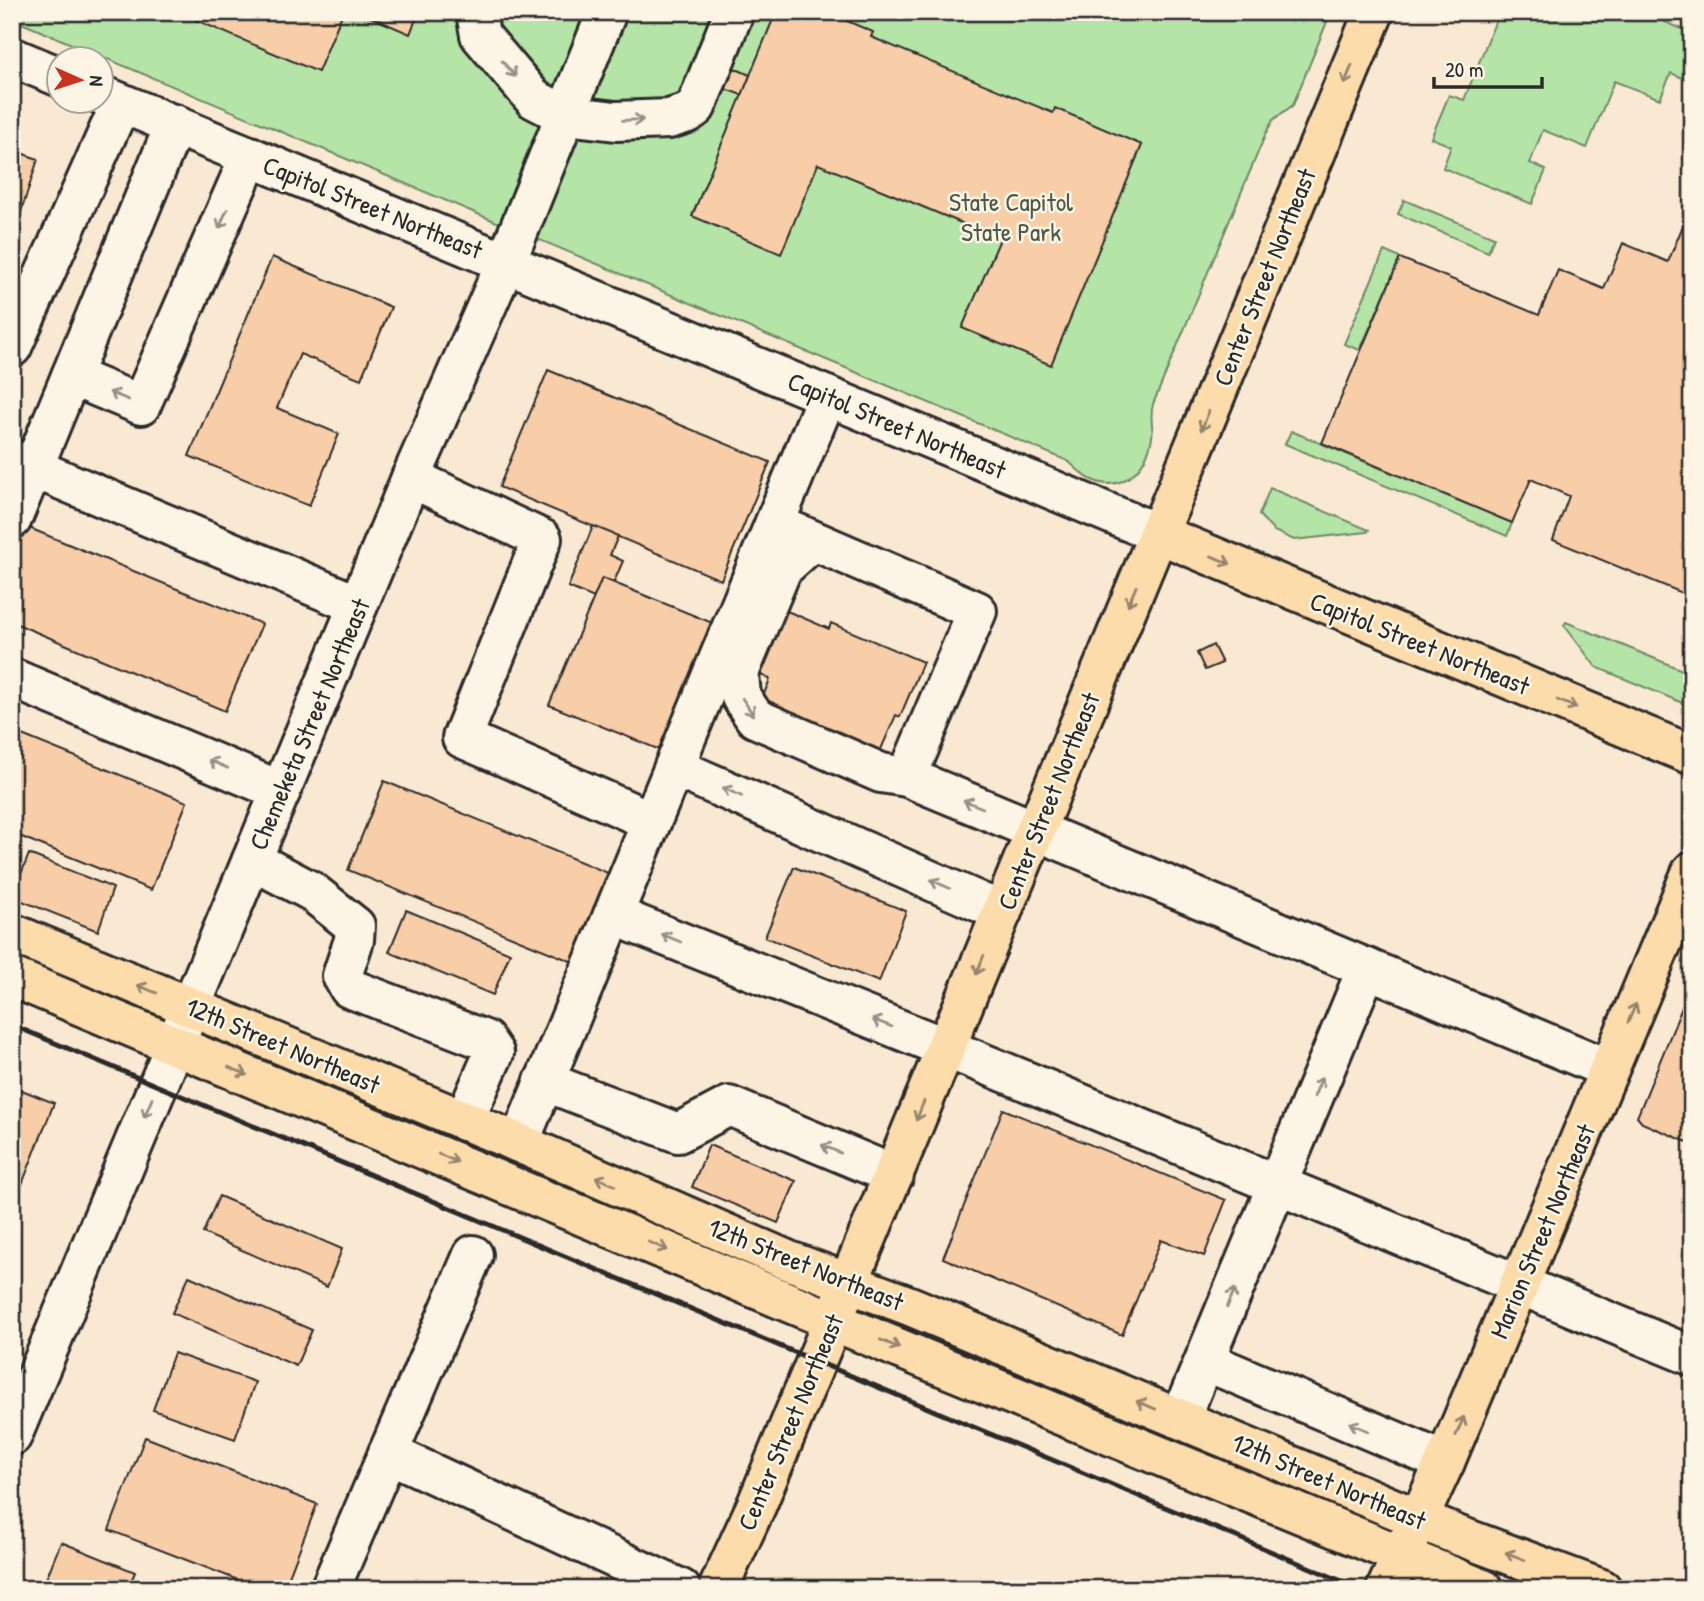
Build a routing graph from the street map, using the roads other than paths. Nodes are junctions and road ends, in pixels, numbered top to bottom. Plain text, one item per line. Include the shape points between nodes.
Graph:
1 (476, 12) edge
2 (607, 12) edge
3 (734, 12) edge
4 (1374, 12) edge
5 (12, 57) edge
6 (46, 71) edge
7 (116, 101) edge
8 (565, 115) junction
9 (104, 116) edge
10 (175, 124) junction
11 (250, 156) junction
12 (506, 262) junction
13 (12, 347) edge
14 (71, 376) junction
15 (827, 396) junction
16 (23, 464) edge
17 (411, 478) junction
18 (12, 519) edge
19 (775, 523) junction
20 (1159, 534) junction
21 (813, 541) junction
22 (782, 569) junction
23 (358, 605) junction
24 (12, 678) edge
25 (1692, 755) edge
26 (674, 767) junction
27 (907, 777) junction
28 (281, 791) junction
29 (651, 821) junction
30 (1036, 830) junction
31 (252, 860) junction
32 (1692, 871) edge
33 (1002, 912) junction
34 (613, 915) junction
35 (12, 933) edge
36 (1367, 968) junction
37 (12, 977) edge
38 (191, 1007) junction
39 (174, 1045) junction
40 (946, 1048) junction
41 (1609, 1069) junction
42 (544, 1081) junction
43 (464, 1121) junction
44 (519, 1143) junction
45 (894, 1175) junction
46 (1277, 1185) junction
47 (472, 1255) dead end
48 (849, 1282) junction
49 (1520, 1284) junction
50 (834, 1320) junction
51 (1692, 1356) edge
52 (1205, 1361) junction
53 (1180, 1419) junction
54 (12, 1436) edge
55 (388, 1453) junction
56 (1445, 1462) junction
57 (1419, 1519) junction
58 (1394, 1572) edge
59 (330, 1589) edge
60 (681, 1589) edge
61 (718, 1589) edge
62 (1483, 1589) edge
63 (1602, 1589) edge

1 -> 8 street via 480,35 534,99
2 - 8 street, Chemeketa Street Northeast
8 -> 3 street via 616,121 669,119 688,113 696,107
4 -> 20 main road, Center Street Northeast
5 - 6 street
7 - 10 street, Capitol Street Northeast
8 - 12 street, Chemeketa Street Northeast
9 - 13 street
10 - 11 street, Capitol Street Northeast
10 - 14 street
11 - 12 street, Capitol Street Northeast
11 -> 14 street via 141,405
12 - 15 street, Capitol Street Northeast
12 - 17 street, Chemeketa Street Northeast
14 - 16 street
15 - 19 street
15 - 20 street, Capitol Street Northeast
16 - 18 street
16 - 23 street
17 - 23 street, Chemeketa Street Northeast
17 - 29 street via 542,540 462,738
19 - 21 street
19 - 22 street
19 - 26 street
20 -> 25 main road, Capitol Street Northeast
20 -> 30 main road, Center Street Northeast
21 - 22 street
21 - 27 street via 977,611
22 -> 27 street via 739,673 741,697 755,718 881,774
23 - 28 street, Chemeketa Street Northeast
28 -> 24 street
26 - 29 street
33 -> 26 street
30 -> 27 street
28 - 31 street, Chemeketa Street Northeast
29 - 34 street
30 - 33 main road, Center Street Northeast
30 - 36 street
31 - 38 street, Chemeketa Street Northeast
31 - 43 street via 311,891 355,926 342,976 349,988 485,1040 494,1053
41 -> 32 main road, Marion Street Northeast
33 -> 40 main road, Center Street Northeast
40 -> 34 street
34 - 42 street
38 -> 35 main road, 12th Street Northeast
36 - 41 street
46 -> 36 street
37 - 39 main road, 12th Street Northeast
38 - 39 street, Chemeketa Street Northeast
38 - 43 main road, 12th Street Northeast
39 -> 50 main road, 12th Street Northeast
39 -> 54 street, Chemeketa Street Northeast
40 -> 45 main road, Center Street Northeast
40 - 46 street
41 - 49 main road, Marion Street Northeast
42 - 44 street
45 -> 42 street via 729,1105 678,1133
43 - 44 main road, 12th Street Northeast
48 -> 44 main road, 12th Street Northeast via 787,1260
45 - 48 main road, Center Street Northeast
46 - 49 street
52 -> 46 street
47 - 55 street
48 - 50 main road, Center Street Northeast
53 -> 48 main road, 12th Street Northeast
49 - 51 street
56 -> 49 main road, Marion Street Northeast
50 -> 58 main road, 12th Street Northeast
50 - 61 main road, Center Street Northeast
52 - 53 street
56 -> 52 street
53 - 57 main road, 12th Street Northeast
55 - 59 street
55 - 60 street
56 - 57 main road, Marion Street Northeast
57 - 58 main road, Marion Street Northeast
63 -> 57 main road, 12th Street Northeast
58 - 62 main road, 12th Street Northeast

